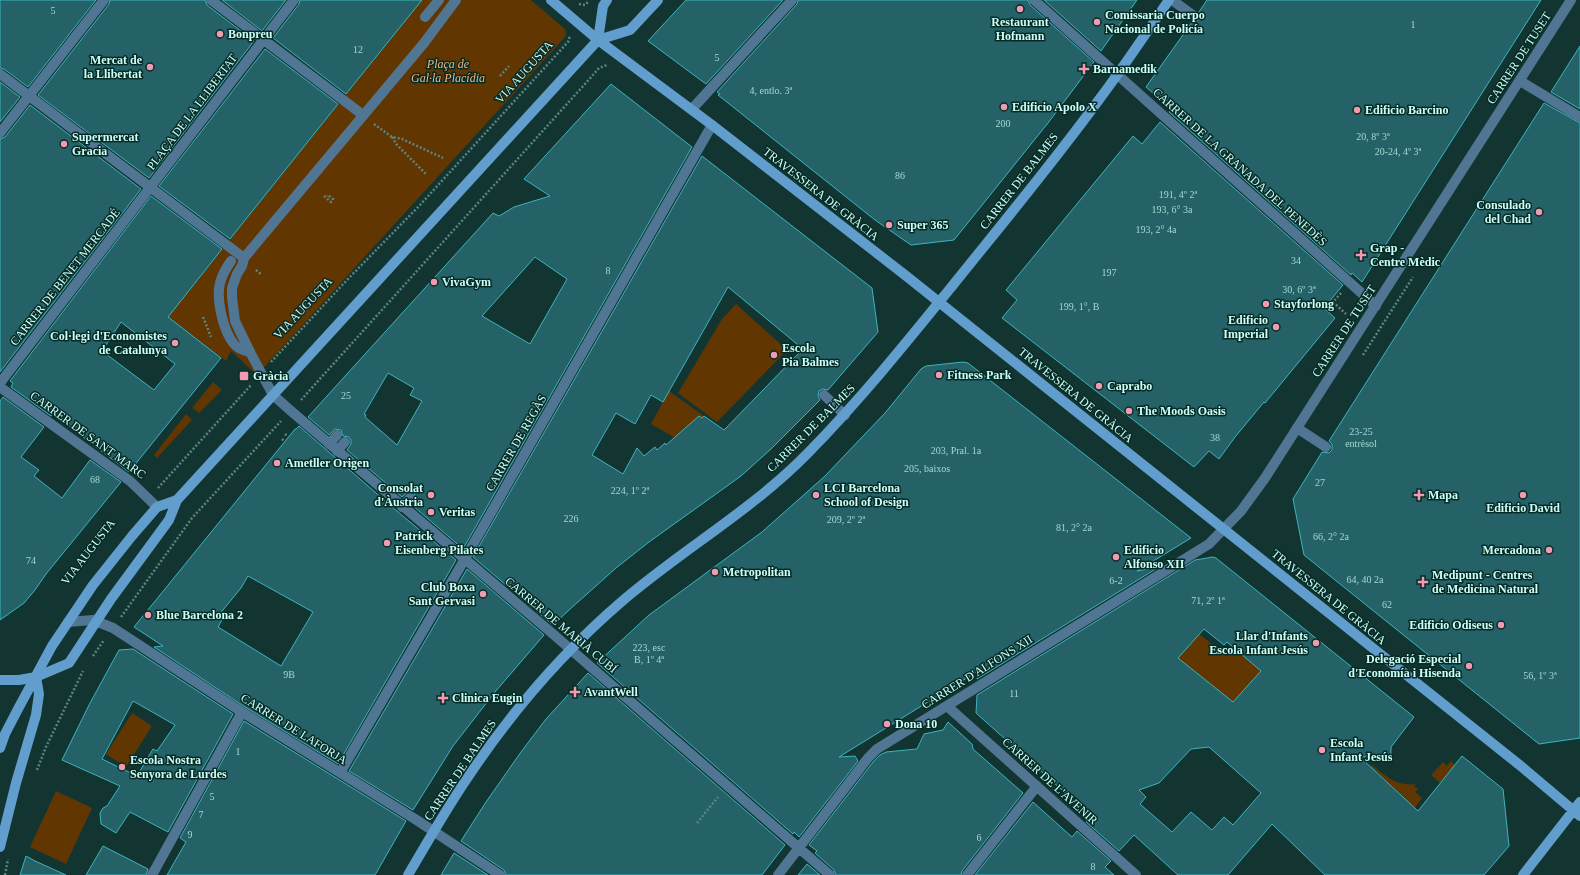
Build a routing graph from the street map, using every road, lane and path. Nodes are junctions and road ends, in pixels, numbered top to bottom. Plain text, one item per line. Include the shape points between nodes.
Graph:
1 (104, 0) edge
2 (212, 0) edge
3 (294, 0) edge
4 (439, 0) edge
5 (456, 0) edge
6 (551, 0) edge
7 (590, 0) edge
8 (607, 0) edge
9 (658, 0) edge
10 (792, 0) edge
11 (1034, 0) edge
12 (1170, 0) edge
13 (1571, 0) edge
14 (576, 3) dead end
15 (1194, 16) dead end
16 (425, 17) dead end
17 (570, 34) dead end
18 (263, 39) junction
19 (598, 40) junction
20 (607, 65) dead end
21 (509, 66) dead end
22 (0, 74) edge
23 (1117, 74) junction
24 (500, 76) dead end
25 (1520, 81) junction
26 (30, 96) junction
27 (692, 110) junction
28 (363, 115) junction
29 (1580, 117) edge
30 (712, 125) junction
31 (0, 133) edge
32 (392, 137) junction
33 (443, 158) dead end
34 (427, 175) dead end
35 (151, 187) junction
36 (244, 258) junction
37 (231, 261) dead end
38 (1342, 292) dead end
39 (938, 302) junction
40 (1376, 306) junction
41 (1346, 314) dead end
42 (203, 317) dead end
43 (211, 337) dead end
44 (250, 352) junction
45 (262, 373) junction
46 (0, 383) edge
47 (0, 387) edge
48 (273, 395) junction
49 (824, 395) dead end
50 (300, 400) dead end
51 (845, 415) junction
52 (284, 419) dead end
53 (1297, 428) junction
54 (285, 434) dead end
55 (288, 437) dead end
56 (341, 439) dead end
57 (1326, 447) dead end
58 (333, 448) junction
59 (149, 498) junction
60 (410, 498) dead end
61 (177, 500) junction
62 (157, 507) junction
63 (402, 507) junction
64 (1224, 530) junction
65 (464, 560) junction
66 (97, 621) junction
67 (68, 622) junction
68 (113, 628) junction
69 (570, 649) junction
70 (92, 658) dead end
71 (84, 670) dead end
72 (36, 677) junction
73 (0, 680) edge
74 (947, 706) junction
75 (242, 712) junction
76 (0, 748) edge
77 (340, 773) junction
78 (35, 774) dead end
79 (1037, 786) junction
80 (720, 794) dead end
81 (1578, 810) edge
82 (696, 823) dead end
83 (434, 831) junction
84 (0, 847) edge
85 (799, 848) junction
86 (10, 852) dead end
87 (5, 875) edge
88 (152, 875) edge
89 (408, 875) edge
90 (500, 875) edge
91 (778, 875) edge
92 (830, 875) edge
93 (967, 875) edge
94 (1136, 875) edge
95 (1523, 875) edge

1 - 26 street
2 - 18 street
3 - 18 street, PLAÇA DE LA LLIBERTAT
4 - 16 street
5 - 28 street via 424,43
6 - 19 main road, TRAVESSERA DE GRÀCIA
7 - 14 path via 585,6
8 - 19 main road via 603,6
9 - 19 main road via 630,30
10 - 27 street
11 - 23 street, CARRER DE LA GRANADA DEL PENEDÈS
12 - 15 street
12 - 23 main road, CARRER DE BALMES
13 - 25 street, CARRER DE TUSET
17 - 45 path, VIA AUGUSTA via 568,42 510,106
18 - 28 street
18 - 35 street, PLAÇA DE LA LLIBERTAT
19 - 27 main road, TRAVESSERA DE GRÀCIA
19 - 48 main road, VIA AUGUSTA
20 - 50 path via 599,68
21 - 24 path
22 - 26 street, PLAÇA DE LA LLIBERTAT
23 - 39 main road, CARRER DE BALMES via 1039,178
23 - 40 street, CARRER DE LA GRANADA DEL PENEDÈS
25 - 29 street
25 - 40 street, CARRER DE TUSET
26 - 31 street
26 - 35 street, PLAÇA DE LA LLIBERTAT
27 - 30 main road, TRAVESSERA DE GRÀCIA
28 - 32 path
28 - 36 street
30 - 39 main road, TRAVESSERA DE GRÀCIA
30 - 65 street, CARRER DE REGÀS
32 - 33 path via 402,138
32 - 34 path
35 - 36 street
35 - 46 street, CARRER DE BENET MERCADÉ
36 - 44 street via 234,281 232,297 235,321
37 - 44 street via 218,291 220,310 232,342 238,348
38 - 41 path, CARRER DE TUSET via 1333,302
39 - 51 main road, CARRER DE BALMES
39 - 64 main road, TRAVESSERA DE GRÀCIA
40 - 53 street, CARRER DE TUSET
42 - 43 path
44 - 45 street
45 - 48 street
45 - 59 path, VIA AUGUSTA
47 - 59 street, CARRER DE SANT MARC via 130,481
48 - 58 street, CARRER DE MARIÀ CUBÍ
48 - 61 main road, VIA AUGUSTA
49 - 51 street
51 - 69 main road, CARRER DE BALMES via 785,475 741,512 621,602
52 - 68 path via 192,518
53 - 57 street
53 - 64 street, CARRER DE TUSET via 1249,500
54 - 55 path
56 - 58 street
58 - 63 street, CARRER DE MARIÀ CUBÍ
59 - 62 street, CARRER DE SANT MARC
60 - 63 street
61 - 62 main road, VIA AUGUSTA
61 - 66 main road, VIA AUGUSTA via 169,520
62 - 67 main road, VIA AUGUSTA via 92,585
63 - 65 street, CARRER DE MARIÀ CUBÍ
64 - 74 street, CARRER D'ALFONS XII via 1202,548
64 - 81 main road, TRAVESSERA DE GRÀCIA
65 - 69 street, CARRER DE MARIÀ CUBÍ
65 - 77 street, CARRER DE REGÀS
66 - 67 street, CARRER DE LAFORJA
66 - 68 street, CARRER DE LAFORJA
66 - 72 main road, VIA AUGUSTA via 69,663
67 - 72 main road, VIA AUGUSTA
68 - 70 path
68 - 75 street, CARRER DE LAFORJA
69 - 83 main road, CARRER DE BALMES via 496,738
69 - 85 street, CARRER DE MARIÀ CUBÍ
71 - 78 path
72 - 73 main road
72 - 76 main road, VIA AUGUSTA via 11,721
72 - 84 main road via 39,694 36,715
74 - 79 street, CARRER DE L'AVENIR
74 - 85 street, CARRER D'ALFONS XII via 877,749
75 - 77 street, CARRER DE LAFORJA
75 - 88 street
77 - 83 street, CARRER DE LAFORJA
79 - 93 street
79 - 94 street, CARRER DE L'AVENIR
80 - 82 path
81 - 95 main road
83 - 89 main road, CARRER DE BALMES
83 - 90 street, CARRER DE LAFORJA
85 - 91 street, CARRER D'ALFONS XII
85 - 92 street, CARRER DE MARIÀ CUBÍ
86 - 87 path

